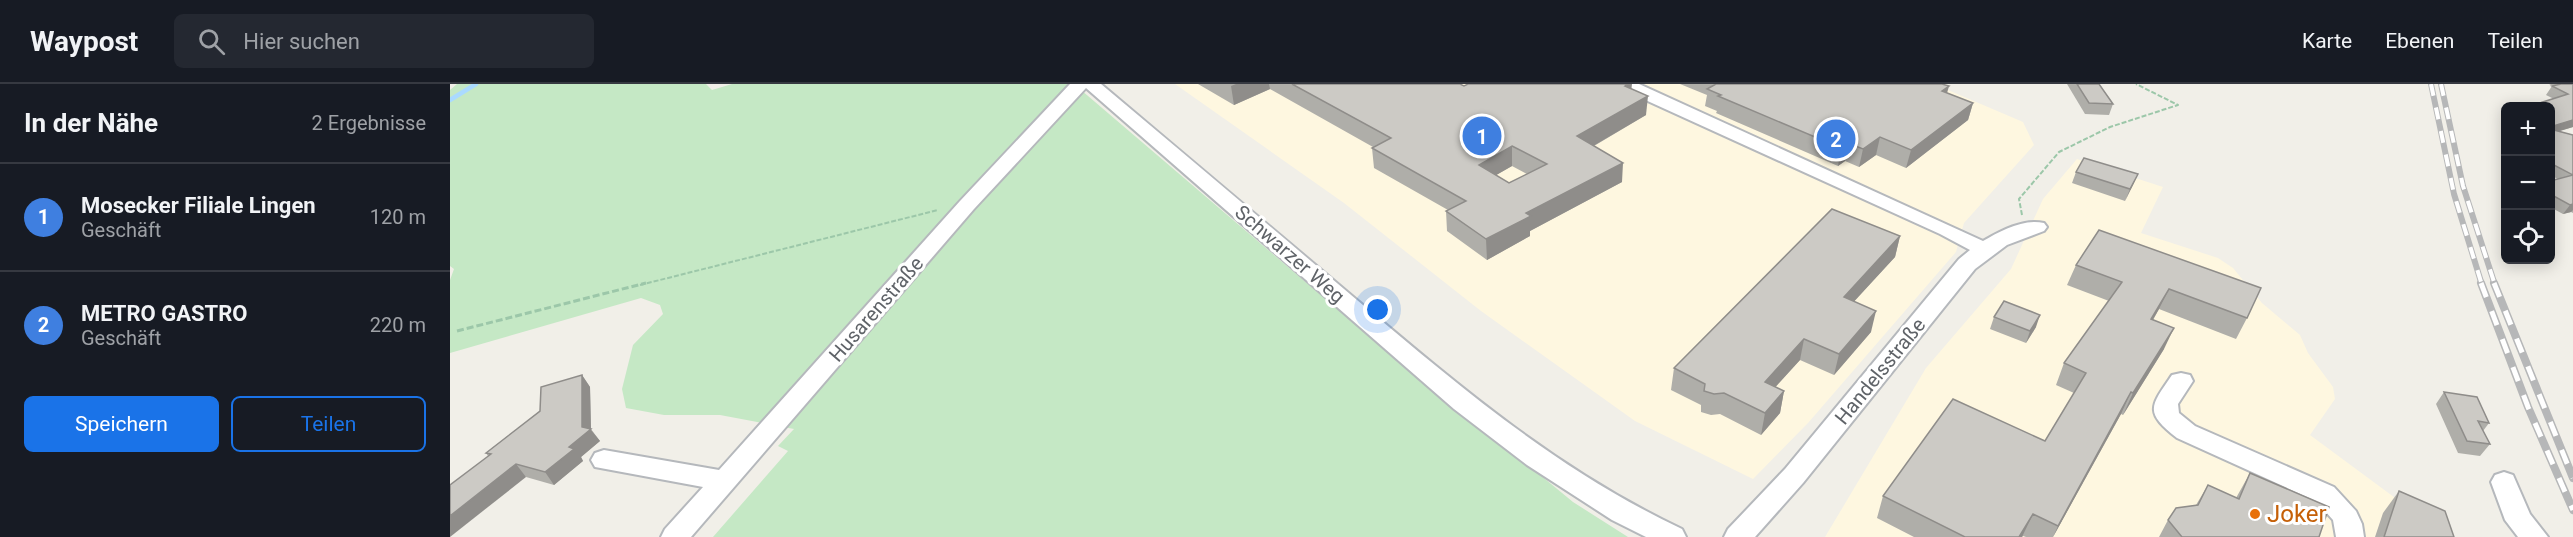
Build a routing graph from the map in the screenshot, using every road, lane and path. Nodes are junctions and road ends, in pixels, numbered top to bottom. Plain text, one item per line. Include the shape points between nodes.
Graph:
1 (1080, 84) edge
2 (1091, 84) edge
3 (1625, 84) edge
4 (2136, 84) edge
5 (967, 205) junction
6 (2029, 228) joint
7 (1985, 250) junction
8 (457, 331) dead end
9 (2181, 381) dead end
10 (604, 460) dead end
11 (726, 481) junction
12 (2504, 482) dead end
13 (675, 537) edge
14 (1672, 537) edge
15 (1738, 537) edge
16 (2350, 537) edge
17 (2534, 537) edge

1 - 5 street, Husarenstraße
2 - 14 street, Schwarzer Weg via 1463,403 1536,458 1622,513
3 - 7 street
4 - 6 path via 2178,105 2110,127 2059,152 2019,199
5 - 8 path via 950,206
5 - 11 street, Husarenstraße
6 - 7 street, Handelsstraße
7 - 15 street, Handelsstraße via 1967,264 1794,476
9 - 16 street via 2166,403 2167,417 2186,432 2325,494 2342,511
10 - 11 street
11 - 13 street, Husarenstraße
12 - 17 street via 2519,520

